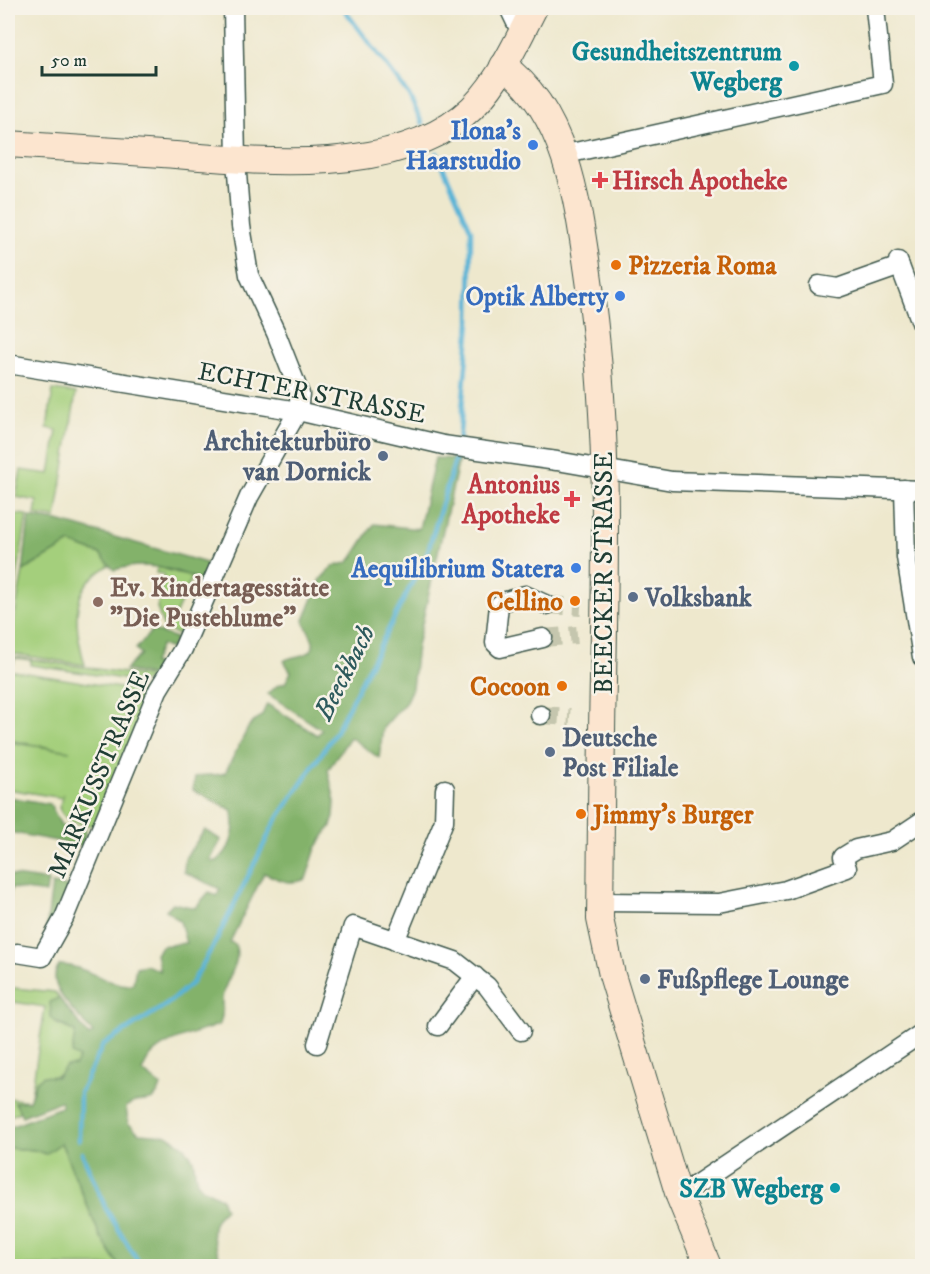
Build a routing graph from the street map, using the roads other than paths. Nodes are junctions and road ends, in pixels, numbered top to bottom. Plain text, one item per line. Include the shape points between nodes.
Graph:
1 (234, 8) edge
2 (509, 8) edge
3 (534, 8) edge
4 (875, 8) edge
5 (521, 33) junction
6 (503, 66) junction
7 (8, 144) edge
8 (562, 155) junction
9 (236, 160) junction
10 (819, 285) dead end
11 (922, 325) edge
12 (8, 364) edge
13 (298, 411) junction
14 (606, 470) junction
15 (913, 490) edge
16 (547, 605) tunnel mouth
17 (543, 638) tunnel mouth
18 (922, 657) edge
19 (446, 789) dead end
20 (922, 821) edge
21 (600, 902) junction
22 (395, 942) junction
23 (17, 953) dead end
24 (475, 976) junction
25 (438, 1026) dead end
26 (521, 1031) dead end
27 (922, 1033) edge
28 (317, 1044) dead end
29 (679, 1196) junction
30 (708, 1266) edge

1 - 9 street
2 - 5 street
3 - 5 street
4 - 8 street via 883,84
5 - 6 street
6 - 8 street, BEECKER STRASSE via 521,79 538,100
6 - 9 street via 480,101 463,117 418,142 377,153 321,160
7 - 9 street
8 - 14 street, BEECKER STRASSE via 576,202 597,338
9 - 13 street via 249,275 300,394
10 - 11 street via 838,288 899,264
12 - 13 street, ECHTER STRASSE
13 - 14 street, ECHTER STRASSE via 459,448
13 - 23 street, MARKUSSTRASSE via 249,497 183,649 158,690 64,918 42,957
14 - 15 street, ECHTER STRASSE via 672,482
14 - 21 street, BEECKER STRASSE
15 - 18 street via 906,557
16 - 17 street via 525,595 502,602 494,634 500,648
19 - 22 street via 444,821
20 - 21 street via 892,841 856,849 843,857 847,868 786,890 719,903
21 - 29 street, BEECKER STRASSE via 612,975
22 - 24 street via 455,961
22 - 28 street via 353,926
24 - 25 street
24 - 26 street
27 - 29 street
29 - 30 street, BEECKER STRASSE

